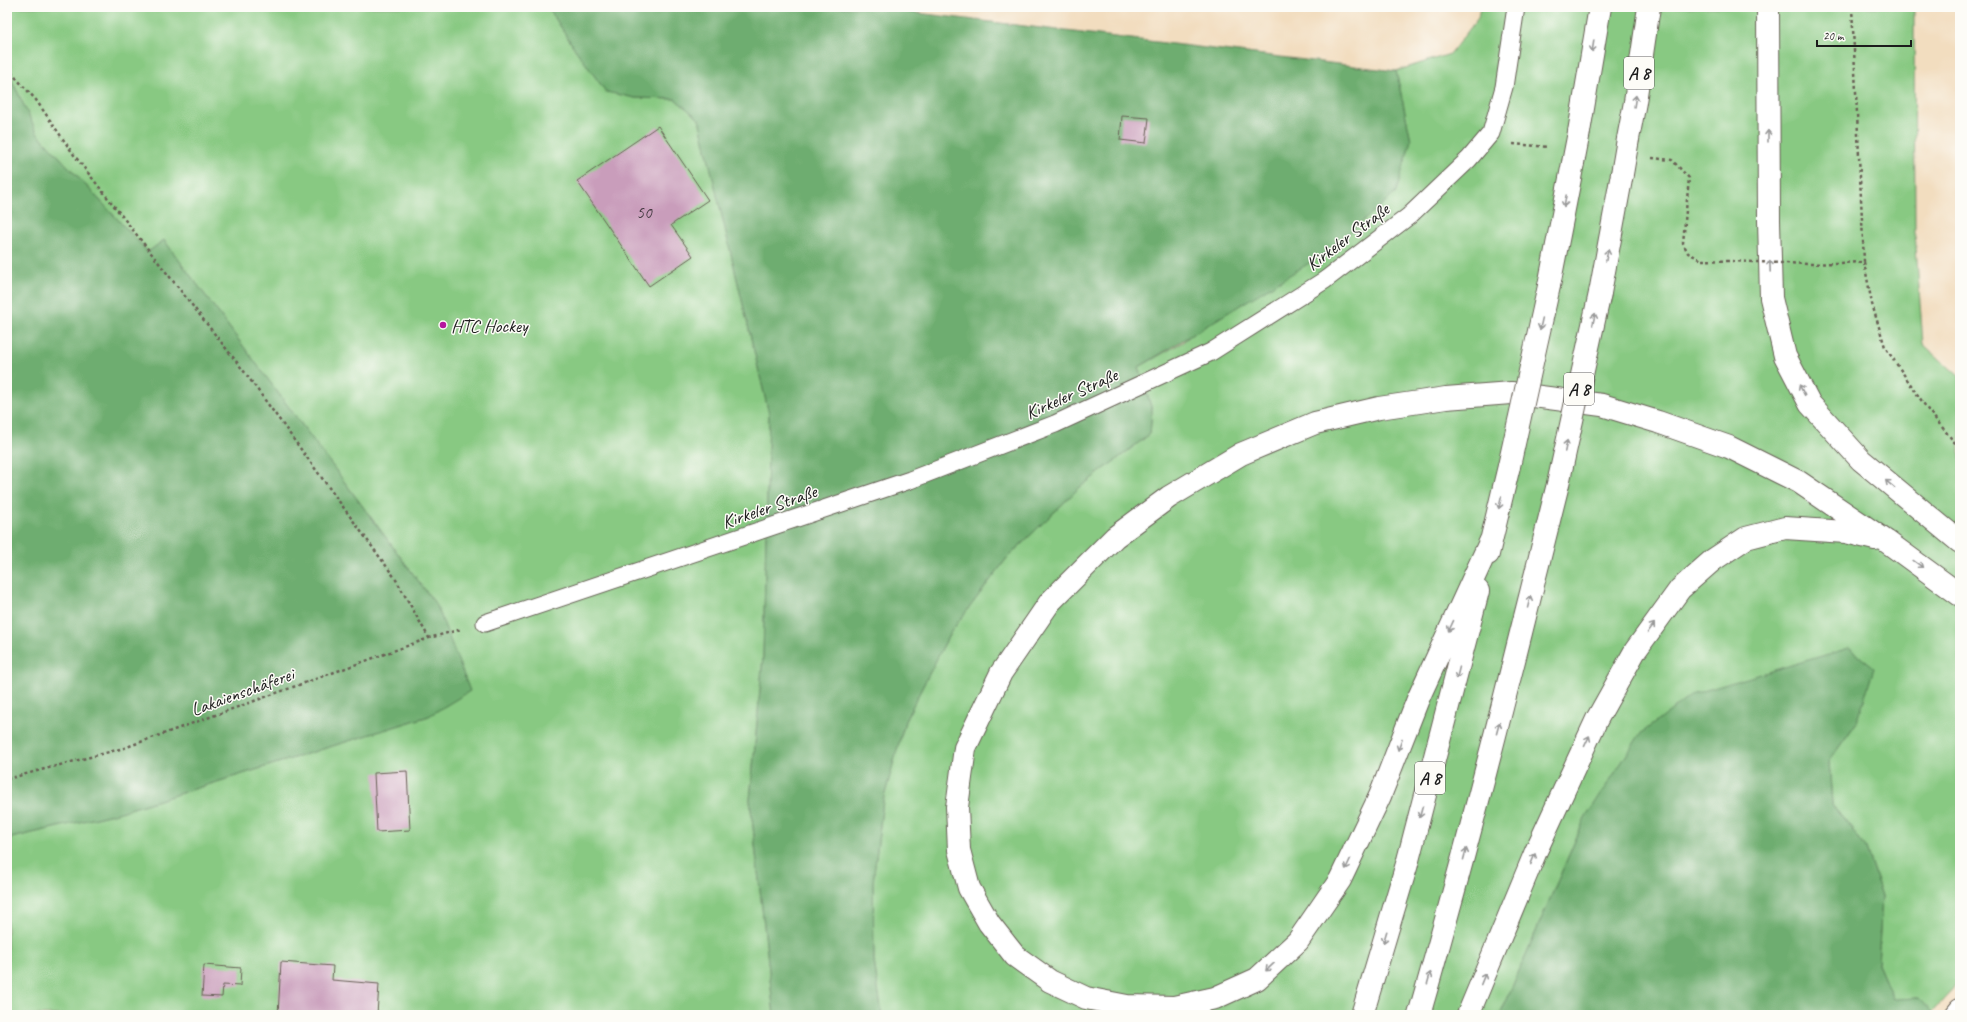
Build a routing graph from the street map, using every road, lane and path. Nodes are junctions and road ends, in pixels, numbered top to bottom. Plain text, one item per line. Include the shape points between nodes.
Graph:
1 (1516, 7) edge
2 (1600, 7) edge
3 (1649, 7) edge
4 (1768, 7) edge
5 (1852, 7) edge
6 (7, 68) edge
7 (1702, 260) dead end
8 (1864, 262) junction
9 (1960, 449) edge
10 (1491, 540) junction
11 (1886, 541) junction
12 (1960, 542) edge
13 (1960, 595) edge
14 (485, 623) joint
15 (429, 638) junction
16 (7, 780) edge
17 (1960, 1010) edge
18 (1362, 1015) edge
19 (1418, 1015) edge
20 (1468, 1015) edge
21 (1956, 1015) edge

1 - 14 lane, Kirkeler Straße via 1504,87 1491,133 1469,159 1409,216 1325,280 1211,352 1055,424 910,480
2 -> 10 main road, A 8, bridge via 1549,286
19 -> 3 main road, A 8, bridge via 1455,892 1502,714 1558,484 1600,293 1635,102
12 -> 4 main road via 1861,460 1810,404 1785,356 1771,298
5 - 8 path
6 - 15 path via 36,100 74,155 243,370 395,578
7 - 8 path, bridge via 1810,264
8 - 9 path via 1872,304 1885,347 1928,410
10 -> 11 main road via 1418,699 1380,796 1340,880 1298,941 1257,979 1215,998 1174,1007 1127,1006 1086,998 1050,981 1014,956 989,923 970,888 959,850 957,807 965,748 1001,673 1050,602 1115,537 1170,497 1241,454 1315,424 1379,408 1446,398 1511,394 1602,405 1729,447 1799,482
10 -> 18 main road, A 8 via 1409,857
11 -> 13 main road
20 -> 11 main road via 1536,851 1597,719 1635,651 1680,589 1713,560 1746,538 1785,528 1846,532
14 - 15 path, Lakaienschäferei
15 - 16 path, Lakaienschäferei via 124,748
17 - 21 main road

